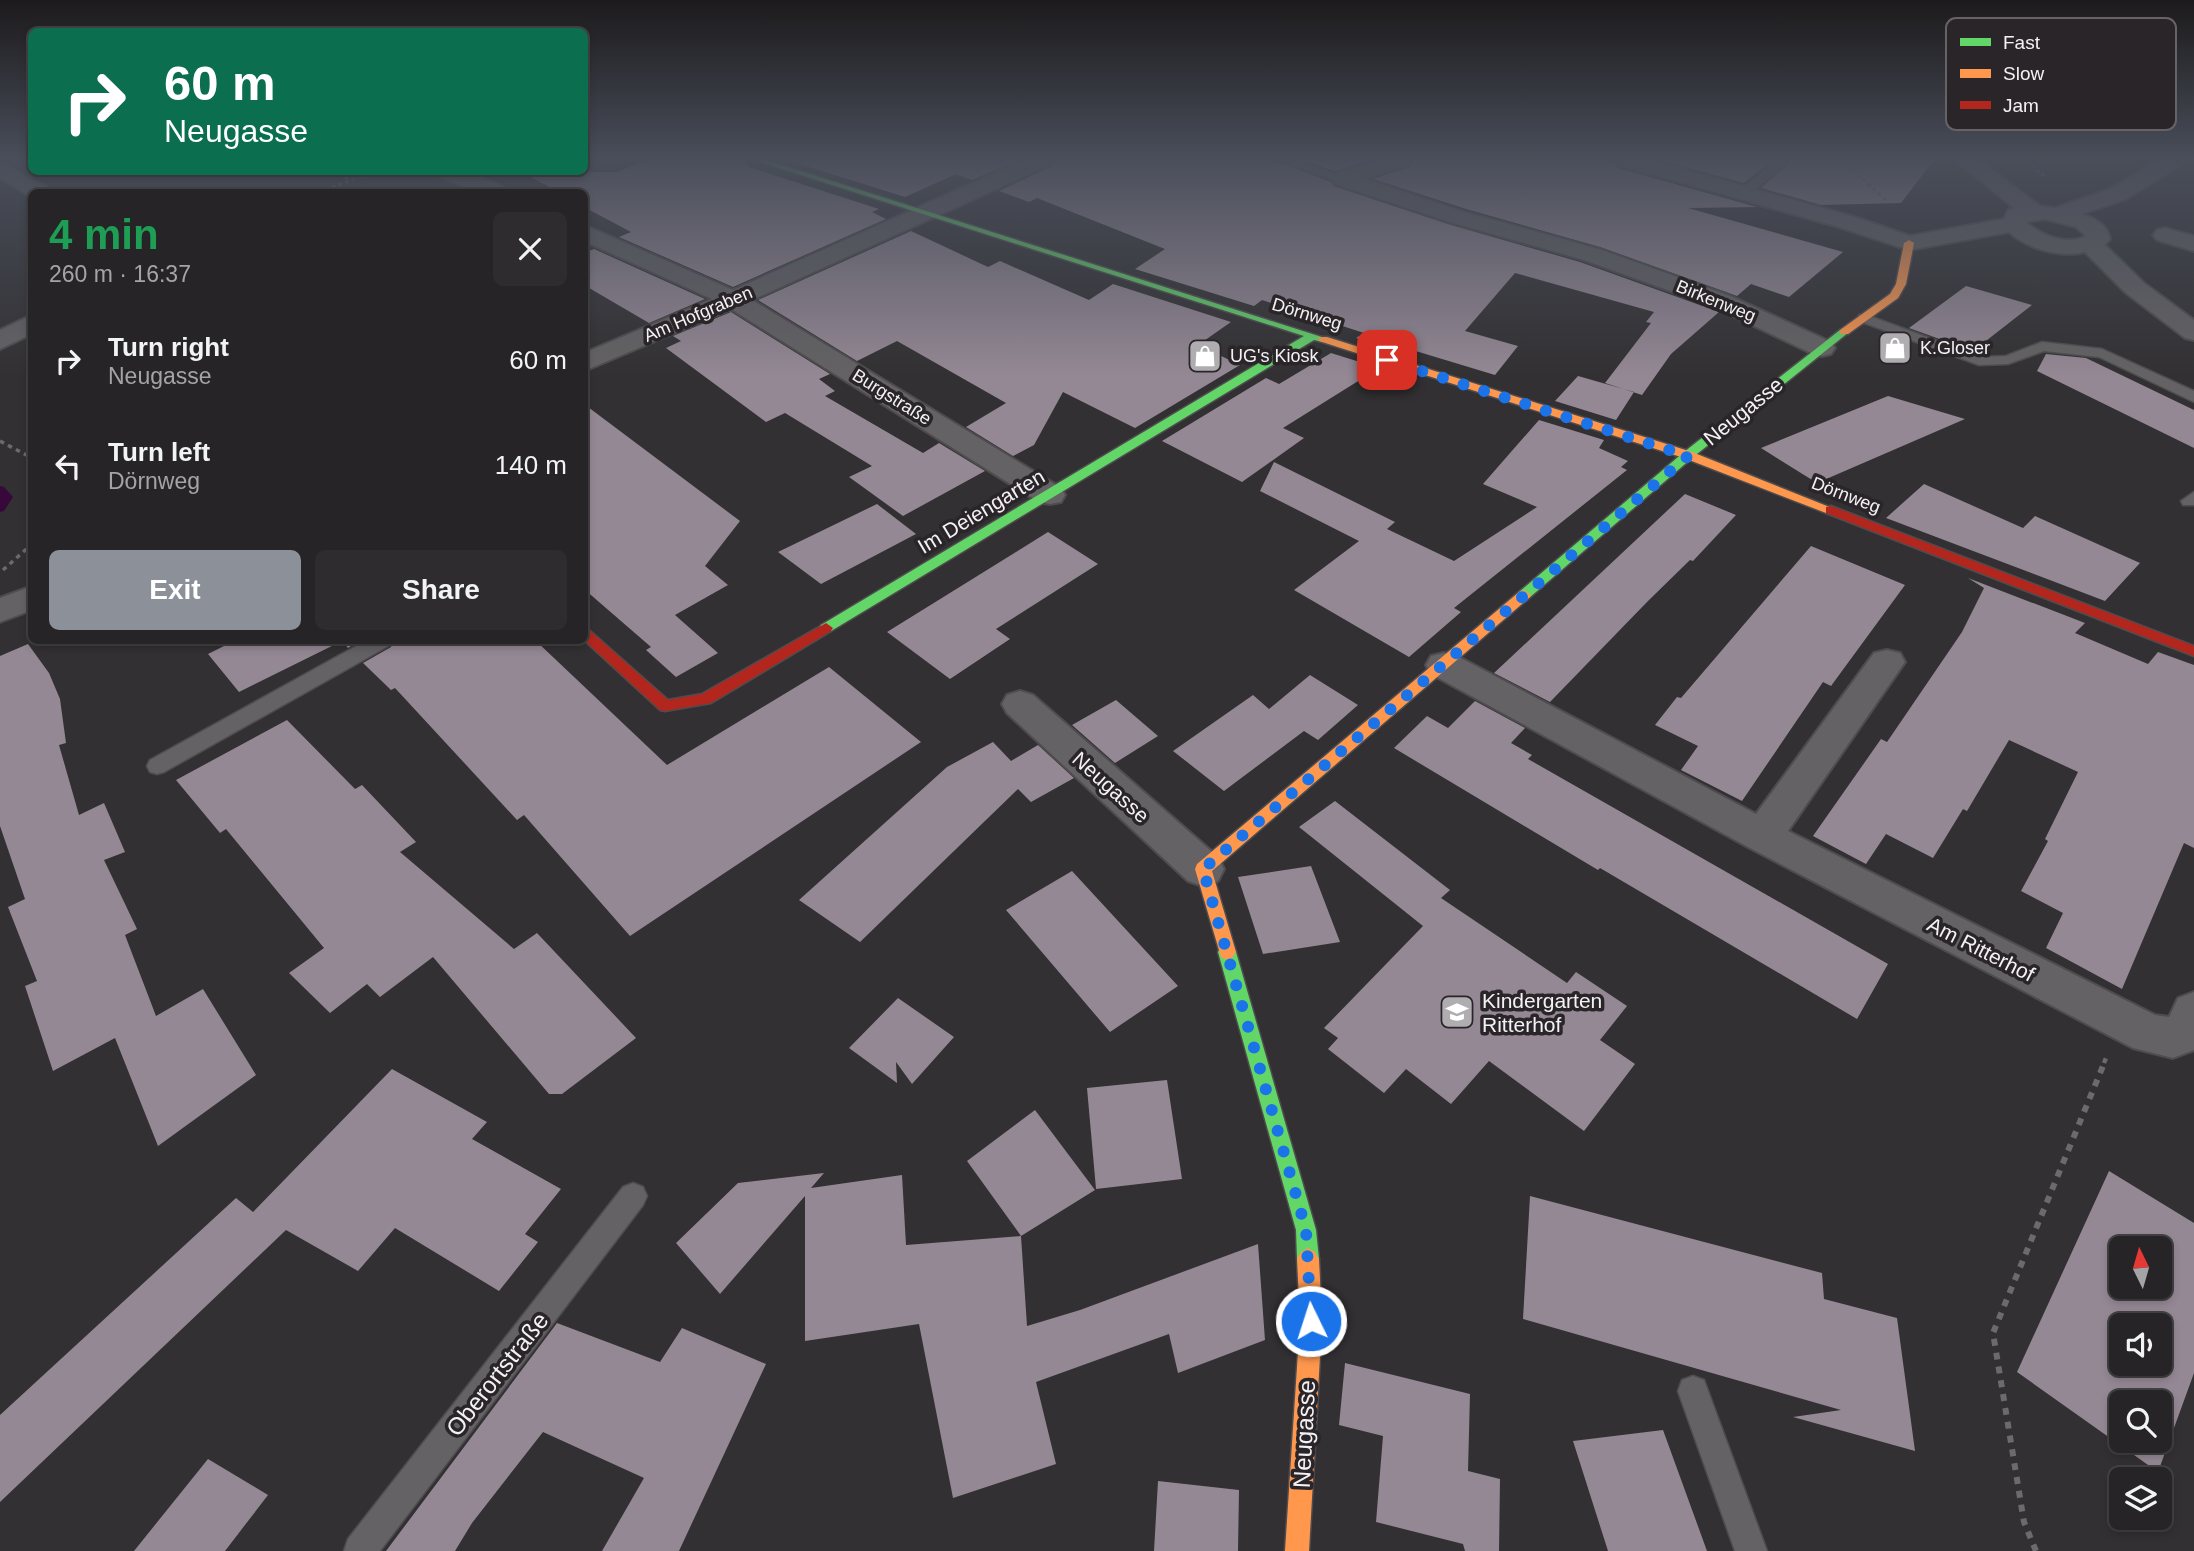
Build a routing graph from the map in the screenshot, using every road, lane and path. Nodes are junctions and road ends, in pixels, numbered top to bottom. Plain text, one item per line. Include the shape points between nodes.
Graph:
1 (879, 232) edge
2 (983, 232) edge
3 (1512, 232) edge
4 (1894, 232) edge
5 (1915, 232) edge
6 (1958, 232) edge
7 (2031, 232) edge
8 (2087, 232) edge
9 (2094, 232) edge
10 (588, 234) edge
11 (2165, 235) dead end
12 (2092, 236) junction
13 (2034, 238) junction
14 (1923, 240) junction
15 (2194, 244) edge
16 (2059, 245) junction
17 (2135, 288) junction
18 (733, 299) junction
19 (1864, 317) junction
20 (28, 325) edge
21 (2194, 332) edge
22 (1312, 335) junction
23 (0, 341) edge
24 (1822, 348) junction
25 (588, 361) edge
26 (2194, 397) edge
27 (0, 441) edge
28 (28, 456) edge
29 (1688, 456) junction
30 (1050, 495) junction
31 (28, 548) edge
32 (0, 573) edge
33 (28, 599) edge
34 (0, 611) edge
35 (588, 636) edge
36 (376, 644) edge
37 (2194, 651) edge
38 (1887, 662) dead end
39 (1444, 665) junction
40 (1020, 704) dead end
41 (157, 766) dead end
42 (1762, 836) junction
43 (1203, 869) junction
44 (2194, 1012) edge
45 (2121, 1021) junction
46 (633, 1196) dead end
47 (1693, 1391) dead end
48 (360, 1551) edge
49 (1297, 1551) edge
50 (1751, 1551) edge
51 (2036, 1551) edge

1 - 18 street, Am Hofgraben
2 - 22 street, Dörnweg
3 - 24 street, Birkenweg via 1603,258 1719,300
4 - 14 street
5 - 14 path
6 - 14 street
7 - 13 street
8 - 12 street
9 - 12 street
10 - 18 street, Burgstraße
11 - 15 street
12 - 16 street
12 - 17 street
13 - 14 street
13 - 16 street
14 - 19 street, Neugasse via 1894,296
16 - 17 street
17 - 21 street
18 - 25 street, Am Hofgraben
18 - 30 street, Burgstraße
19 - 24 street, Neugasse
19 - 26 lane via 1979,361 2008,360 2042,346 2102,354
20 - 23 street
22 - 29 street, Dörnweg
22 - 30 street, Im Deiengarten
24 - 29 street, Neugasse
27 - 28 path
29 - 37 street, Dörnweg
29 - 39 street, Neugasse
30 - 35 street, Im Deiengarten via 706,699 665,706
31 - 32 path
33 - 34 street
36 - 41 lane
38 - 42 street
39 - 42 street, Am Ritterhof
39 - 43 street, Neugasse
40 - 43 street, Neugasse
42 - 45 street, Am Ritterhof
43 - 49 street, Neugasse via 1306,1230 1311,1321
44 - 45 street, Am Ritterhof via 2186,1031 2173,1038 2149,1034
45 - 51 path via 1993,1333 2024,1522
46 - 48 lane, Oberortstraße
47 - 50 lane

